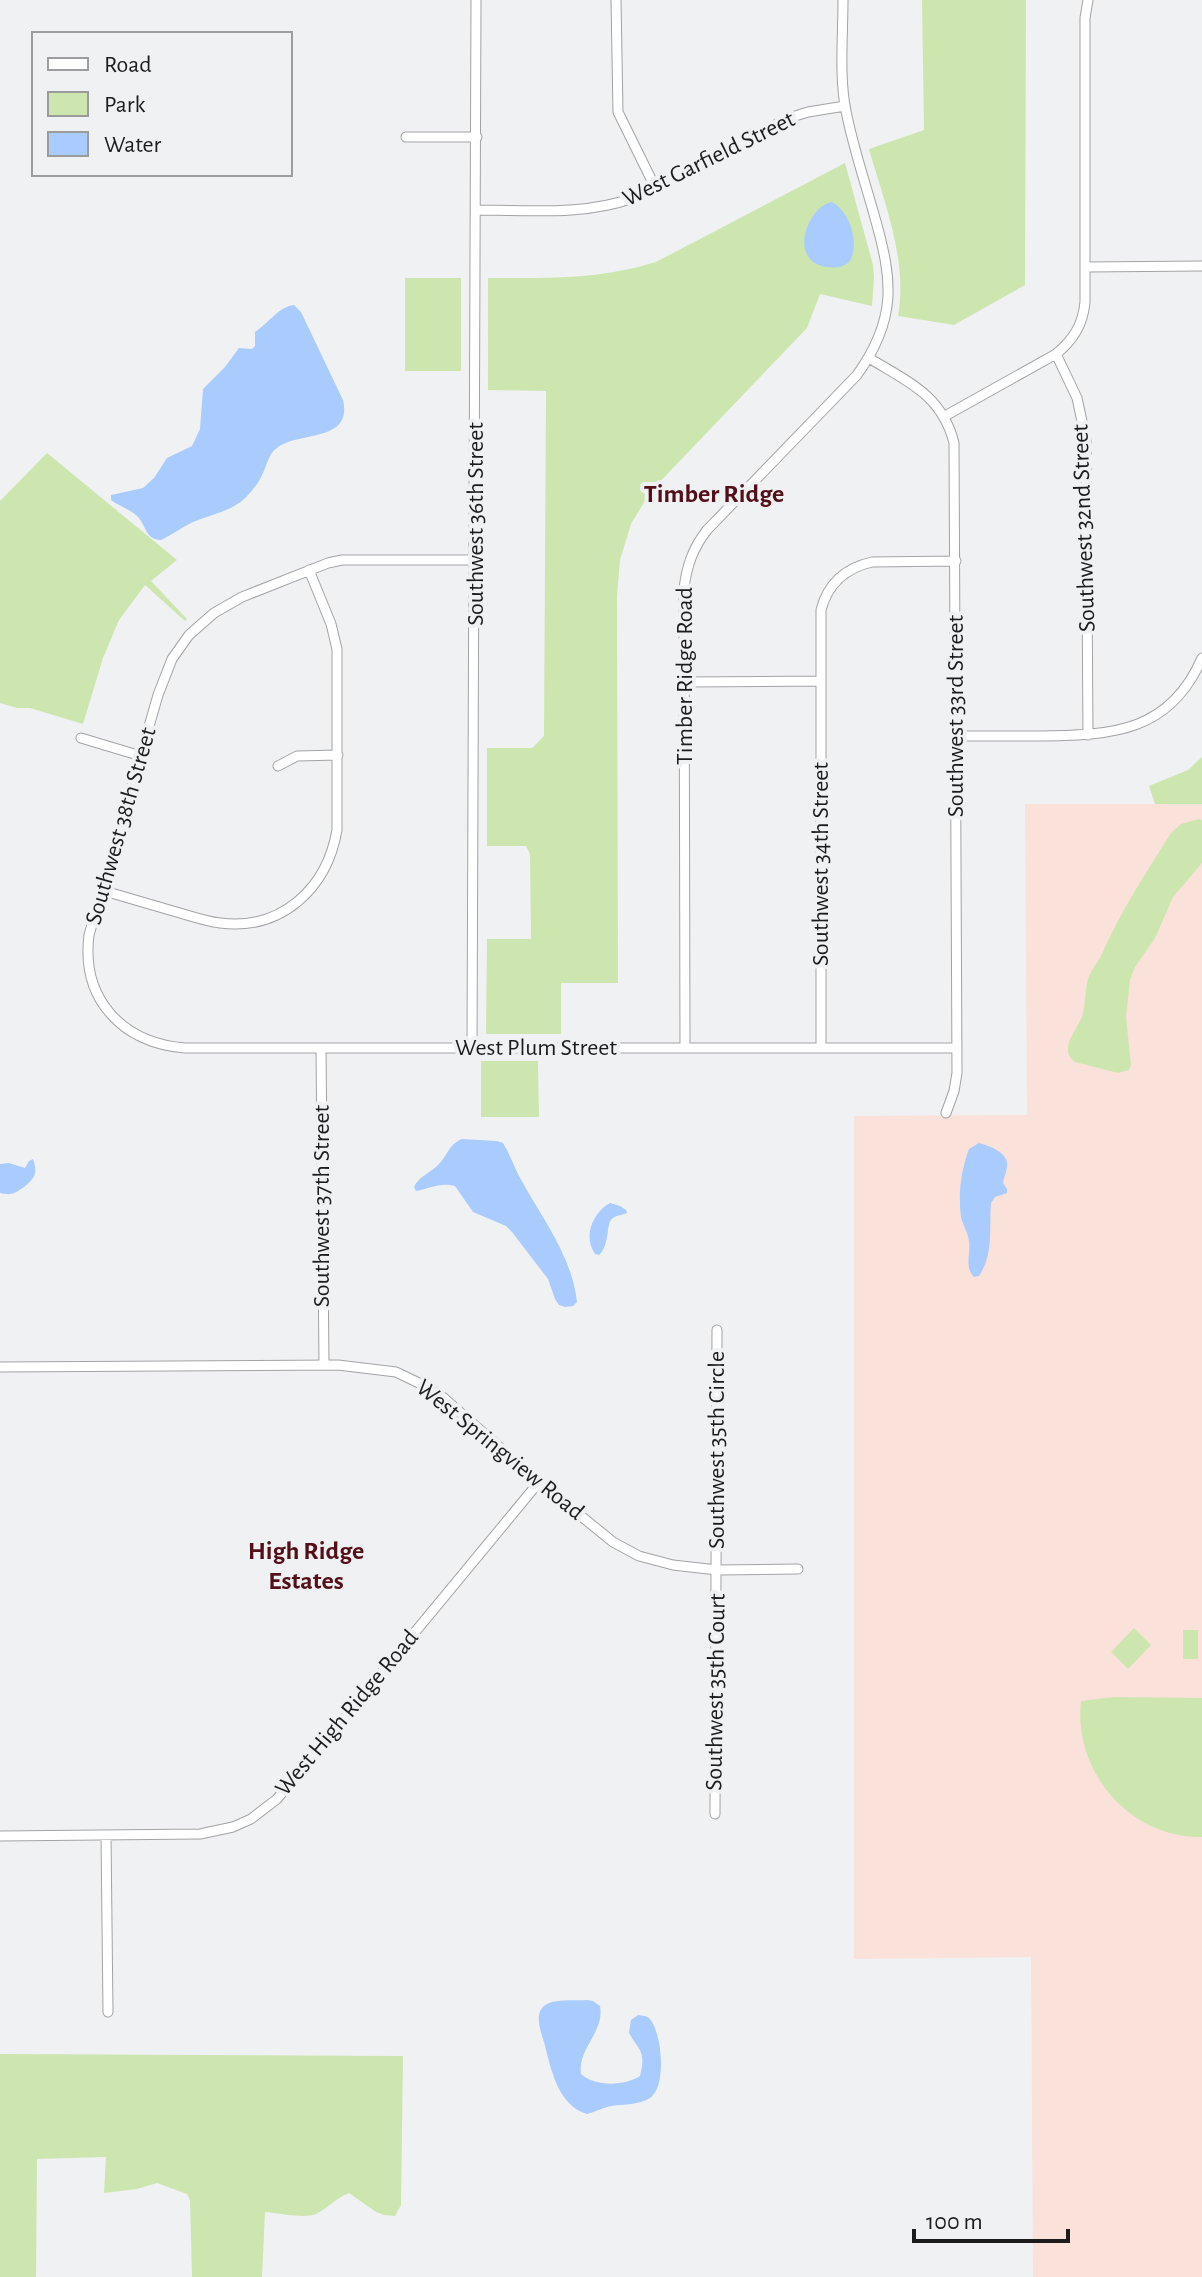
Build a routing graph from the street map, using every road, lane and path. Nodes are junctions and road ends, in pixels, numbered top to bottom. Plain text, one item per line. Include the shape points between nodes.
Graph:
1 (476, 0) edge
2 (616, 0) edge
3 (843, 0) edge
4 (1088, 0) edge
5 (845, 106) junction
6 (406, 137) dead end
7 (477, 137) junction
8 (655, 187) junction
9 (476, 210) junction
10 (1202, 266) edge
11 (1086, 267) junction
12 (1056, 354) junction
13 (869, 358) junction
14 (945, 416) junction
15 (476, 560) junction
16 (956, 561) junction
17 (309, 570) junction
18 (1202, 658) edge
19 (820, 681) junction
20 (684, 682) junction
21 (1088, 735) junction
22 (956, 736) junction
23 (81, 738) dead end
24 (338, 755) junction
25 (141, 756) junction
26 (278, 766) dead end
27 (101, 890) junction
28 (121, 1025) joint
29 (321, 1048) junction
30 (472, 1048) junction
31 (685, 1048) junction
32 (821, 1048) junction
33 (957, 1048) junction
34 (946, 1113) dead end
35 (717, 1330) dead end
36 (324, 1365) junction
37 (0, 1367) edge
38 (539, 1482) junction
39 (798, 1569) dead end
40 (717, 1570) junction
41 (715, 1814) dead end
42 (106, 1835) junction
43 (0, 1836) edge
44 (108, 2012) dead end

1 - 7 street, Southwest 36th Street
2 - 8 street via 618,112
3 - 5 street, Timber Ridge Road
4 - 11 street
5 - 8 street, West Garfield Street via 789,118
5 - 13 street, Timber Ridge Road via 888,273 884,322
6 - 7 street
7 - 9 street, Southwest 36th Street
8 - 9 street, West Garfield Street via 596,209
9 - 15 street, Southwest 36th Street
10 - 11 street
11 - 12 street via 1084,315
12 - 14 street
12 - 21 street, Southwest 32nd Street via 1077,398 1086,440
13 - 14 street via 923,391
13 - 20 street, Timber Ridge Road via 698,542 684,588
14 - 16 street, Southwest 33rd Street via 954,443
15 - 17 street, Southwest 38th Street via 356,559
15 - 30 street, Southwest 36th Street
16 - 19 street, Southwest 34th Street via 872,562 838,578 821,610
16 - 22 street, Southwest 33rd Street
17 - 24 street via 337,649
17 - 25 street, Southwest 38th Street via 229,604 195,629 172,659
18 - 21 street via 1178,696 1152,717 1118,731
19 - 20 street
19 - 32 street, Southwest 34th Street
20 - 31 street, Timber Ridge Road
21 - 22 street
22 - 33 street, Southwest 33rd Street
23 - 25 street
24 - 26 street via 297,756
24 - 27 street via 335,842 325,871 288,908 266,919 233,924
25 - 27 street, Southwest 38th Street
27 - 28 street, Southwest 38th Street via 89,935 89,969 103,1004
28 - 29 street, West Plum Street via 170,1047
29 - 30 street, West Plum Street
29 - 36 street, Southwest 37th Street
30 - 31 street, West Plum Street
31 - 32 street, West Plum Street
32 - 33 street, West Plum Street
33 - 34 street, Southwest 33rd Street via 954,1091
35 - 40 street, Southwest 35th Circle
36 - 37 street, West Springview Road
36 - 38 street, West Springview Road via 380,1368 416,1381 444,1398
38 - 40 street, West Springview Road via 625,1549 673,1565
38 - 42 street, West High Ridge Road via 265,1809 216,1832
39 - 40 street, West Springview Road
40 - 41 street, Southwest 35th Court
42 - 43 street, West High Ridge Road
42 - 44 street

